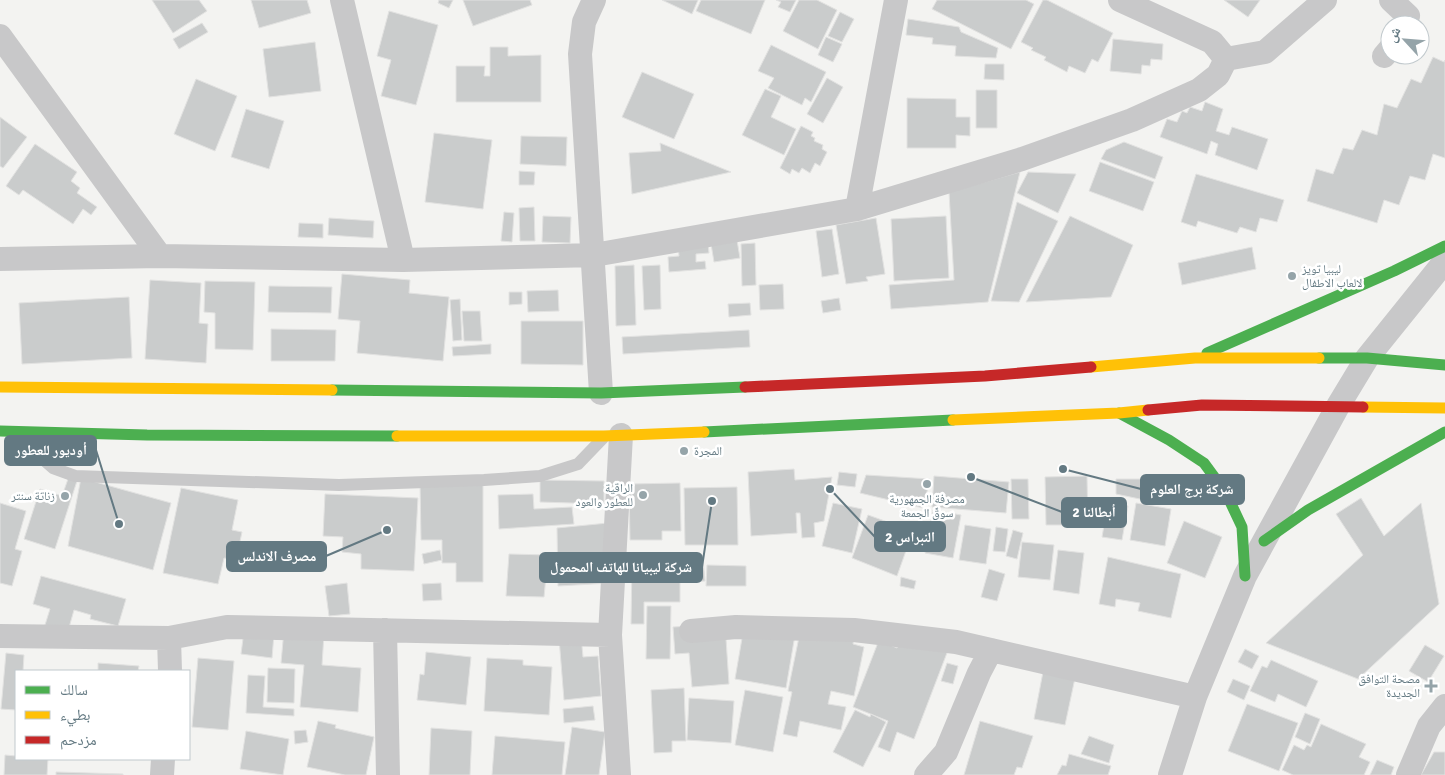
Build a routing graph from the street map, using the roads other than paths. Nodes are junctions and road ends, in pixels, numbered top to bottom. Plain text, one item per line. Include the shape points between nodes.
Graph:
1 (342, 0) edge
2 (594, 0) edge
3 (896, 0) edge
4 (1120, 0) edge
5 (1325, 0) edge
6 (1391, 0) edge
7 (1407, 15) edge
8 (0, 36) edge
9 (1226, 59) junction
10 (857, 209) junction
11 (1445, 246) edge
12 (594, 255) junction
13 (160, 256) junction
14 (0, 259) edge
15 (403, 260) junction
16 (1445, 261) edge
17 (1195, 358) junction
18 (1366, 358) junction
19 (1445, 365) edge
20 (0, 387) edge
21 (601, 392) junction
22 (1338, 406) junction
23 (1445, 408) edge
24 (1118, 413) junction
25 (6, 431) edge
26 (1445, 432) edge
27 (613, 436) junction
28 (1264, 541) junction
29 (1244, 576) junction
30 (385, 630) junction
31 (691, 631) dead end
32 (610, 635) junction
33 (0, 636) edge
34 (169, 638) junction
35 (991, 650) junction
36 (170, 670) edge
37 (1195, 697) junction
38 (1445, 706) edge
39 (163, 760) edge
40 (162, 775) edge
41 (388, 775) edge
42 (620, 775) edge
43 (926, 775) edge
44 (1170, 775) edge
45 (1408, 775) edge

1 - 15 street
2 - 12 street via 584,22 580,54
3 - 10 street
4 - 9 street via 1212,42
5 - 9 street via 1264,52
6 - 7 street
8 - 13 street
9 - 10 street via 1218,75 1199,90 1132,120 1022,159
10 - 12 street
11 - 17 main road
12 - 15 street
12 - 21 street
13 - 14 street
13 - 15 street
16 - 18 street
17 - 18 main road
17 - 21 main road via 985,376
18 - 19 main road
18 - 22 street
20 - 21 main road
22 - 23 main road
22 - 24 main road via 1202,406
22 - 28 street
24 - 27 main road
24 - 29 main road via 1204,463 1226,493 1242,527
25 - 27 main road via 147,435
25 - 27 lane via 54,468 75,476 339,485 540,476 578,464
26 - 28 main road via 1308,510
27 - 32 street
28 - 29 street
29 - 37 street
30 - 32 street
30 - 34 street via 227,627
30 - 41 street
31 - 35 street via 736,627 854,630 956,642
32 - 42 street
33 - 34 street
34 - 36 street
35 - 37 street
35 - 43 street via 946,752
37 - 44 street
38 - 45 street via 1429,726
39 - 40 street

